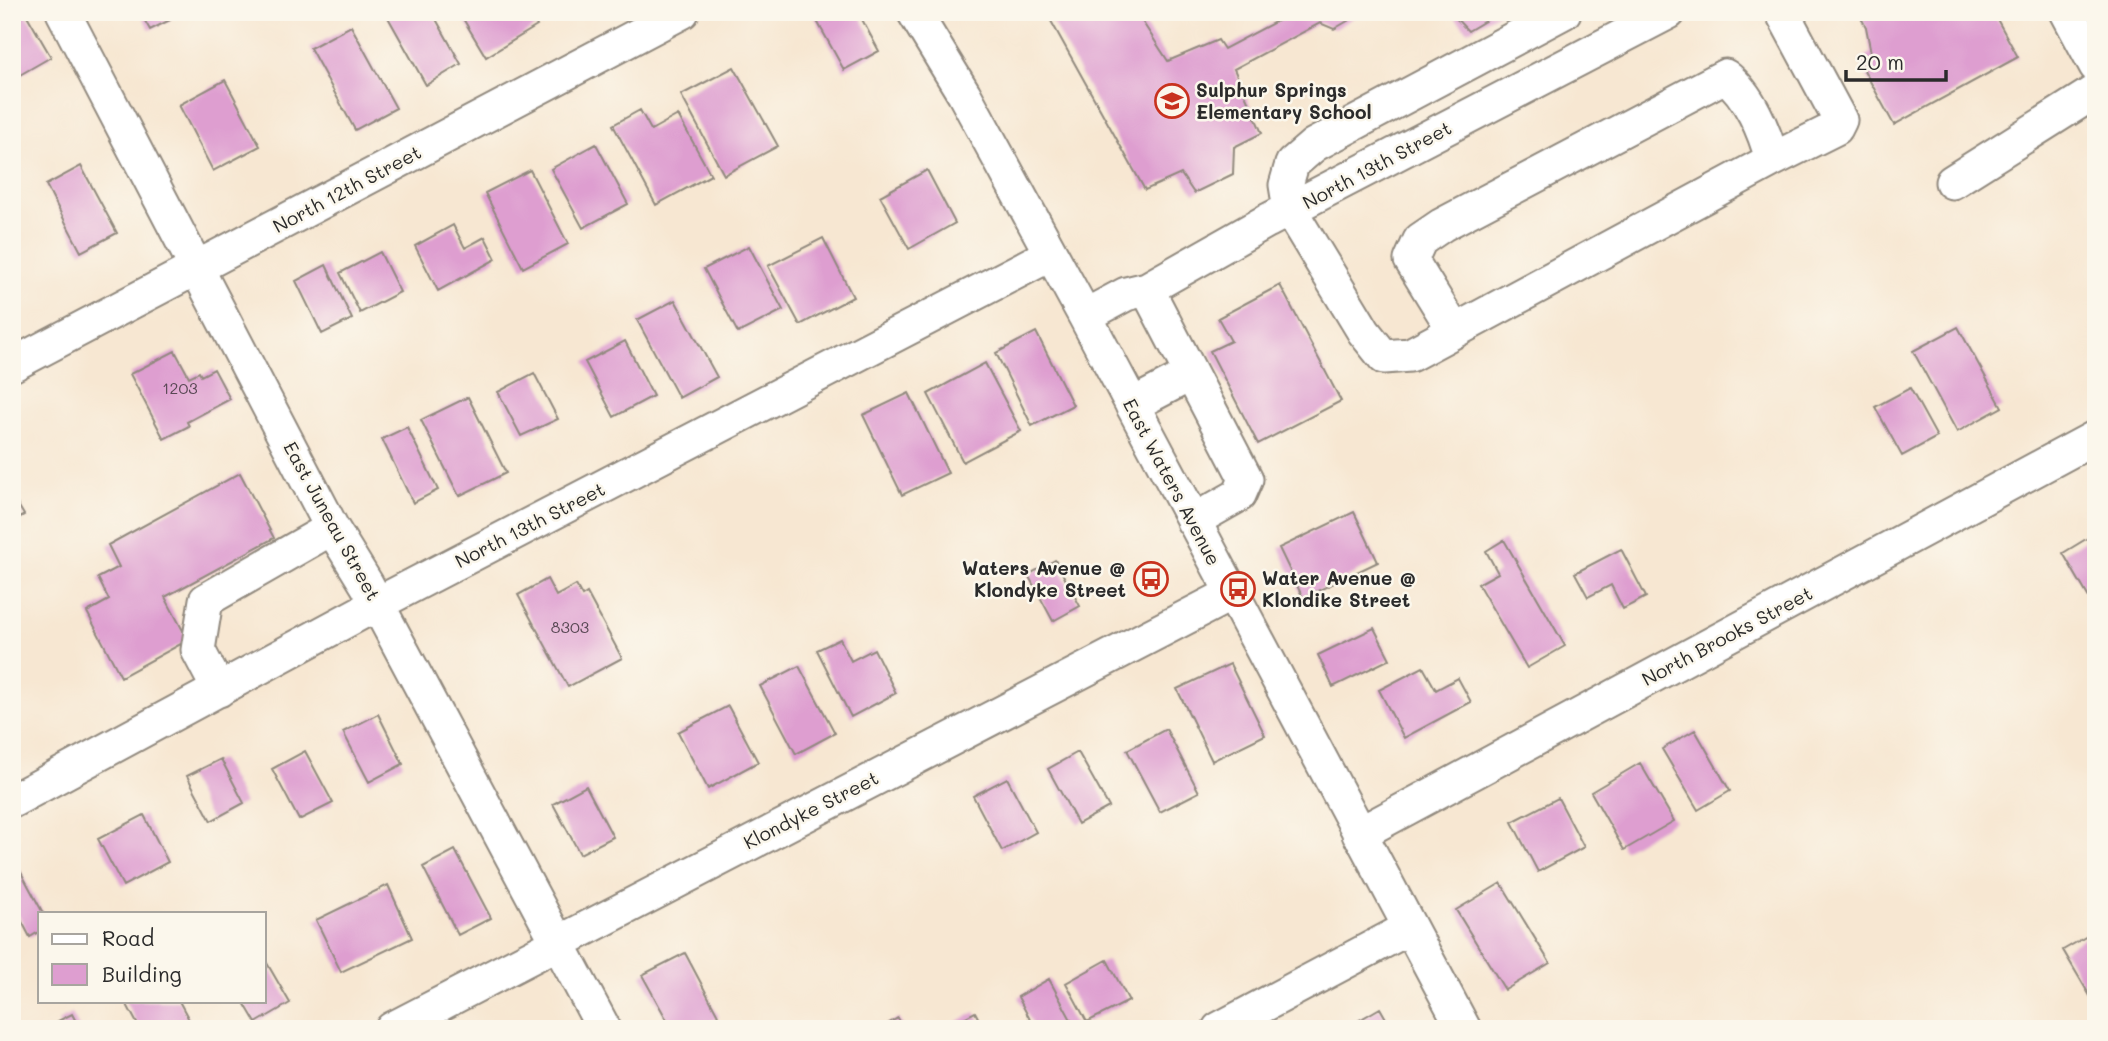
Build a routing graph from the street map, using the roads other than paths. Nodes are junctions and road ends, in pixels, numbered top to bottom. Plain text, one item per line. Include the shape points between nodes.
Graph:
1 (63, 12) edge
2 (682, 12) edge
3 (914, 12) edge
4 (1564, 12) edge
5 (1670, 12) edge
6 (1782, 12) edge
7 (2067, 12) edge
8 (2096, 66) edge
9 (2096, 91) edge
10 (1772, 160) junction
11 (1952, 182) dead end
12 (1290, 210) junction
13 (1051, 254) junction
14 (197, 268) junction
15 (1147, 289) junction
16 (1085, 316) junction
17 (1454, 330) junction
18 (12, 365) edge
19 (1191, 373) junction
20 (1132, 405) junction
21 (2096, 437) edge
22 (1193, 522) junction
23 (332, 527) junction
24 (1231, 594) junction
25 (377, 604) junction
26 (219, 690) junction
27 (12, 801) edge
28 (1359, 834) junction
29 (1409, 929) junction
30 (557, 941) junction
31 (392, 1029) edge
32 (604, 1029) edge
33 (1219, 1029) edge
34 (1464, 1029) edge

1 - 14 street, East Juneau Street
2 - 14 street, North 12th Street
3 - 13 street, East Waters Avenue
4 - 12 street via 1314,145 1292,164 1286,185
5 - 12 street, North 13th Street
6 - 10 street via 1840,120 1836,128
7 - 8 street
9 - 11 street
10 - 17 street
10 - 17 street via 1737,85 1725,76 1442,225 1420,240 1411,260
12 - 15 street, North 13th Street
12 - 17 street via 1384,357 1410,355
13 - 16 street, East Waters Avenue
13 - 25 street, North 13th Street
14 - 18 street, North 12th Street
14 - 23 street, East Juneau Street
15 - 16 street, North 13th Street via 1126,294
15 - 19 street
16 - 20 street, East Waters Avenue
19 - 20 street
19 - 22 street via 1246,479 1239,495
20 - 22 street, East Waters Avenue
21 - 28 street, North Brooks Street
22 - 24 street, East Waters Avenue
23 - 25 street, East Juneau Street
23 - 26 street via 206,600 198,650
24 - 28 street, East Waters Avenue
24 - 30 street, Klondyke Street
25 - 26 street, North 13th Street
25 - 30 street, East Juneau Street
26 - 27 street, North 13th Street
28 - 29 street, East Waters Avenue
29 - 33 street
29 - 34 street, East Waters Avenue
30 - 31 street, Klondyke Street
30 - 32 street, East Juneau Street

